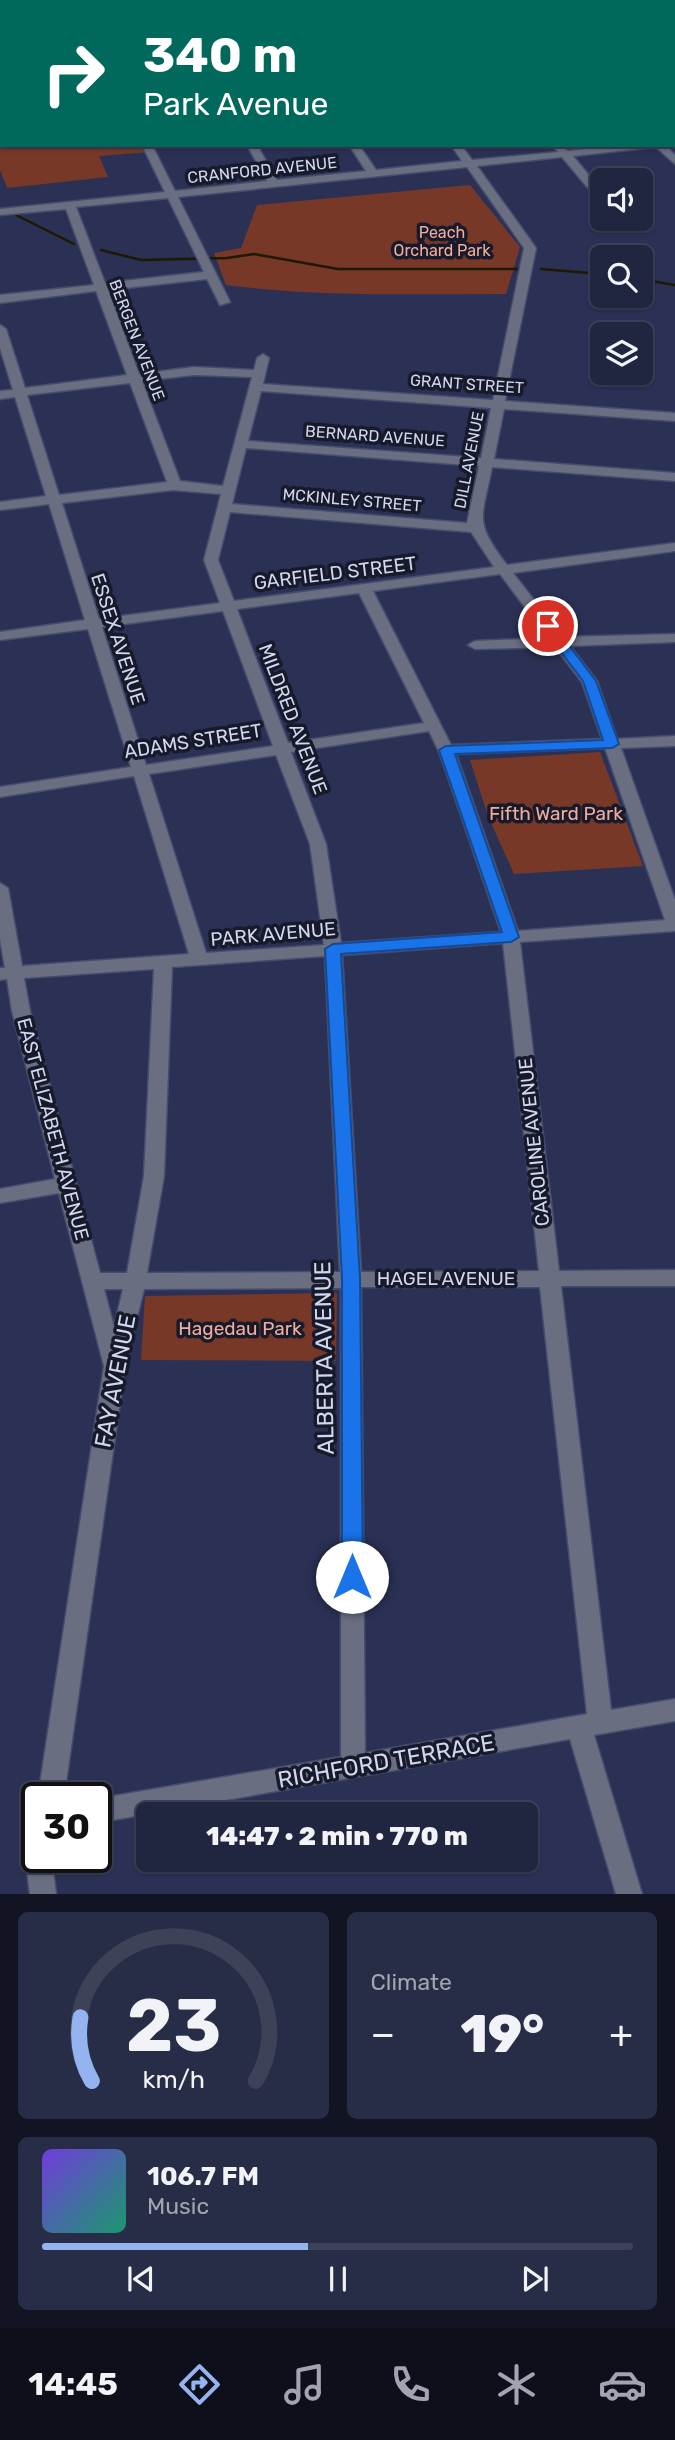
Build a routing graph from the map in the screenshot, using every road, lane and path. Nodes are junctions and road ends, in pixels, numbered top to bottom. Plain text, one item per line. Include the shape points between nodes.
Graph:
1 (148, 147) edge
2 (253, 147) edge
3 (355, 147) edge
4 (457, 147) edge
5 (606, 147) edge
6 (661, 147) edge
7 (560, 149) edge
8 (675, 162) edge
9 (469, 163) junction
10 (373, 174) junction
11 (590, 184) edge
12 (274, 185) junction
13 (171, 195) junction
14 (70, 205) junction
15 (0, 212) edge
16 (210, 275) junction
17 (100, 286) junction
18 (0, 299) edge
19 (224, 302) dead end
20 (0, 329) edge
21 (263, 358) dead end
22 (135, 378) junction
23 (257, 380) junction
24 (20, 393) junction
25 (0, 395) edge
26 (498, 404) junction
27 (675, 417) edge
28 (241, 444) junction
29 (486, 462) junction
30 (675, 477) edge
31 (175, 486) junction
32 (229, 491) junction
33 (54, 499) junction
34 (0, 506) edge
35 (225, 507) junction
36 (476, 528) junction
37 (675, 547) edge
38 (504, 570) junction
39 (364, 588) junction
40 (227, 606) junction
41 (93, 624) junction
42 (0, 636) edge
43 (675, 638) edge
44 (475, 645) dead end
45 (562, 645) junction
46 (434, 726) junction
47 (675, 741) edge
48 (612, 744) junction
49 (282, 749) junction
50 (446, 750) junction
51 (140, 771) junction
52 (0, 792) edge
53 (0, 888) edge
54 (675, 925) edge
55 (511, 937) junction
56 (333, 949) junction
57 (200, 961) junction
58 (163, 963) junction
59 (9, 973) edge
60 (67, 1184) junction
61 (0, 1196) edge
62 (351, 1278) junction
63 (549, 1278) junction
64 (675, 1278) edge
65 (92, 1281) junction
66 (135, 1283) junction
67 (114, 1367) junction
68 (675, 1710) edge
69 (589, 1725) junction
70 (353, 1767) junction
71 (53, 1782) edge
72 (112, 1808) edge
73 (40, 1873) edge
74 (44, 1894) edge
75 (629, 1894) edge

1 - 13 street
2 - 12 street
3 - 10 street
4 - 9 street, DILL AVENUE
5 - 7 street, CRANFORD AVENUE
6 - 8 street
7 - 9 street, CRANFORD AVENUE
7 - 11 street
9 - 10 street, CRANFORD AVENUE
9 - 26 street, DILL AVENUE via 530,248
10 - 12 street, CRANFORD AVENUE
12 - 13 street, CRANFORD AVENUE
13 - 14 street, CRANFORD AVENUE
13 - 16 street
14 - 15 street, CRANFORD AVENUE
14 - 17 street, BERGEN AVENUE
16 - 17 street
16 - 19 street
17 - 18 street
17 - 22 street, BERGEN AVENUE
20 - 24 street, ESSEX AVENUE
21 - 23 street
22 - 23 street, GRANT STREET via 194,371
22 - 24 street, GRANT STREET
22 - 31 street, BERGEN AVENUE
23 - 26 street, GRANT STREET
23 - 28 street
24 - 25 street, GRANT STREET
24 - 33 street, ESSEX AVENUE
26 - 27 street, GRANT STREET
26 - 29 street, DILL AVENUE
28 - 29 street, BERNARD AVENUE
28 - 32 street
29 - 30 street, BERNARD AVENUE
29 - 36 street, DILL AVENUE
31 - 32 street
31 - 33 street
32 - 35 street, MILDRED AVENUE
33 - 34 street
33 - 41 street, ESSEX AVENUE
35 - 36 street, MCKINLEY STREET
35 - 40 street, MILDRED AVENUE via 211,560
36 - 38 street, DILL AVENUE
37 - 38 street, GARFIELD STREET
38 - 39 street, GARFIELD STREET
38 - 45 street, DILL AVENUE
39 - 40 street, GARFIELD STREET
39 - 46 street, CAROLINE AVENUE
40 - 41 street, GARFIELD STREET
40 - 49 street, MILDRED AVENUE
41 - 42 street, GARFIELD STREET
41 - 51 street, ESSEX AVENUE
43 - 45 street
44 - 45 street
45 - 48 street, DILL AVENUE via 589,681
46 - 49 street, ADAMS STREET
46 - 50 street, CAROLINE AVENUE
47 - 48 street
48 - 50 street
48 - 54 street, DILL AVENUE
49 - 51 street, ADAMS STREET
49 - 56 street, MILDRED AVENUE via 318,844
50 - 55 street, CAROLINE AVENUE
51 - 52 street, ADAMS STREET
51 - 57 street, ESSEX AVENUE
53 - 59 street, EAST ELIZABETH AVENUE
54 - 55 street, PARK AVENUE
55 - 56 street, PARK AVENUE
55 - 63 street, CAROLINE AVENUE
56 - 57 street, PARK AVENUE
56 - 62 street, ALBERTA AVENUE
57 - 58 street, PARK AVENUE
58 - 59 street, PARK AVENUE
58 - 66 street, FAY AVENUE via 154,1176
59 - 60 street, EAST ELIZABETH AVENUE
60 - 61 street
60 - 65 street, EAST ELIZABETH AVENUE
62 - 63 street, HAGEL AVENUE
62 - 66 street, HAGEL AVENUE
62 - 70 street, ALBERTA AVENUE
63 - 64 street, HAGEL AVENUE
63 - 69 street, CAROLINE AVENUE
65 - 66 street, HAGEL AVENUE
65 - 67 street, EAST ELIZABETH AVENUE
66 - 67 street, FAY AVENUE
67 - 71 street, FAY AVENUE
68 - 69 street, RICHFORD TERRACE
69 - 70 street, RICHFORD TERRACE
69 - 75 street, CAROLINE AVENUE
70 - 72 street, RICHFORD TERRACE
73 - 74 street

